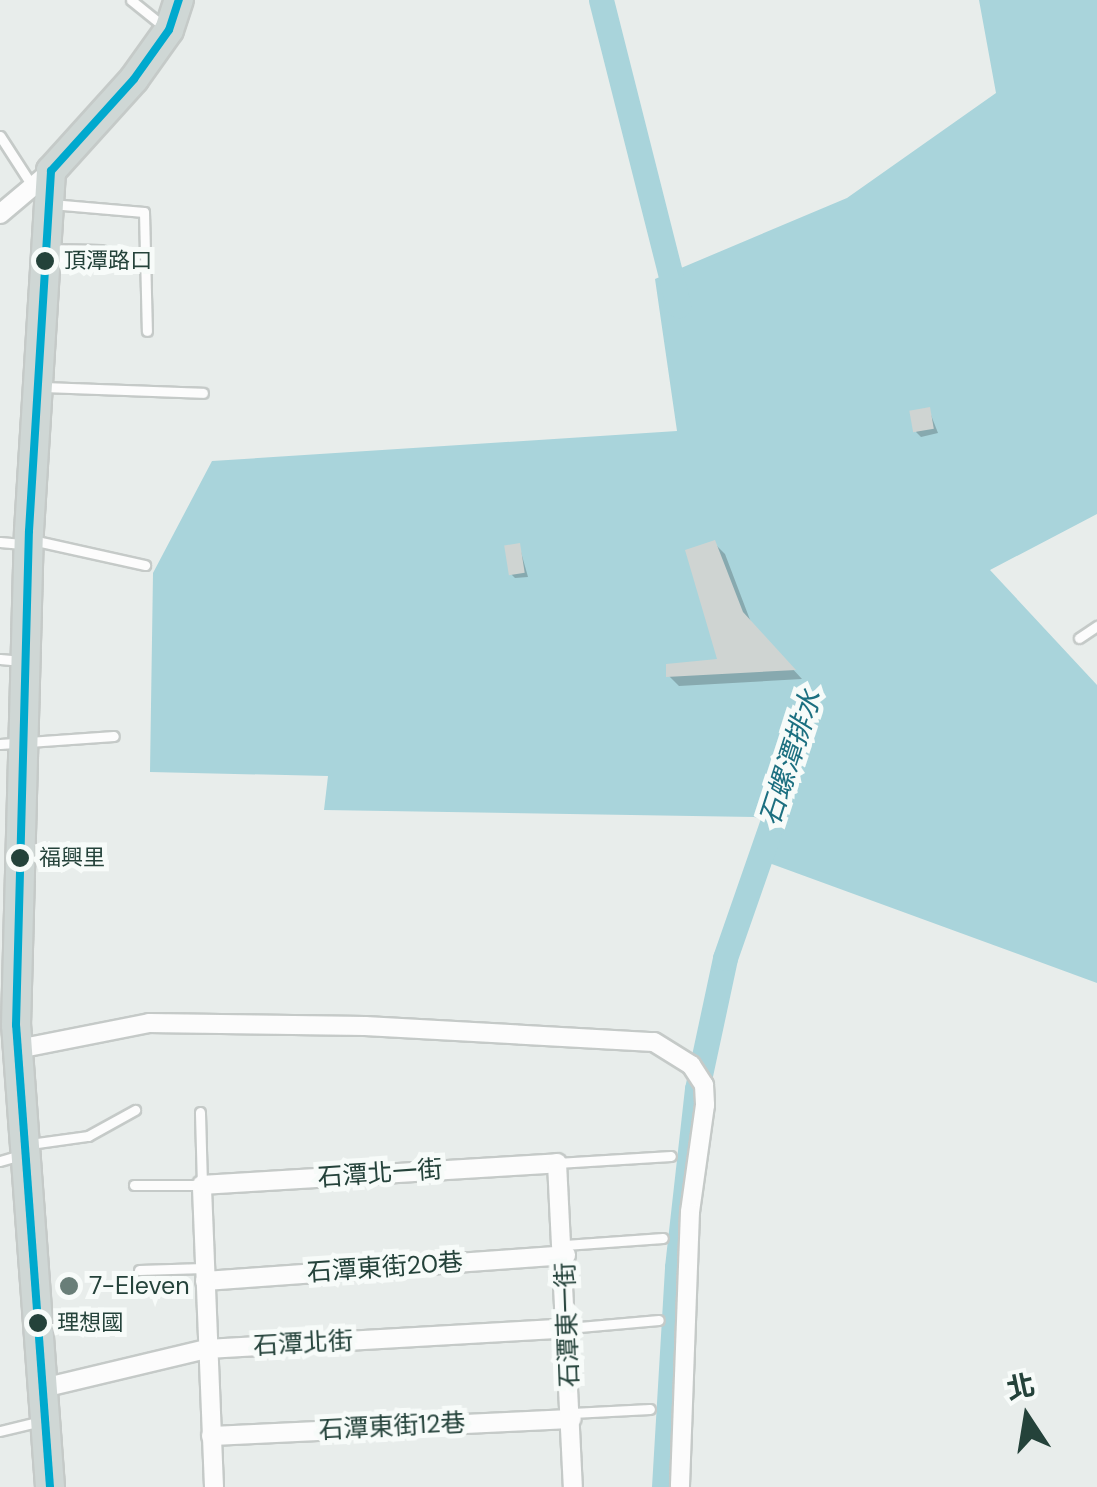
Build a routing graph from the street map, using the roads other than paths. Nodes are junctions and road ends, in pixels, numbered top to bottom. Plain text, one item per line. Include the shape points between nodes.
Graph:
1 (131, 0) edge
2 (180, 0) edge
3 (169, 30) junction
4 (0, 136) edge
5 (44, 187) junction
6 (0, 214) edge
7 (44, 254) junction
8 (101, 255) dead end
9 (147, 331) dead end
10 (38, 387) junction
11 (203, 393) dead end
12 (0, 542) edge
13 (29, 542) junction
14 (145, 565) dead end
15 (1097, 626) edge
16 (1079, 638) dead end
17 (13, 660) edge
18 (114, 736) dead end
19 (12, 744) edge
20 (8, 989) edge
21 (18, 1049) junction
22 (135, 1110) dead end
23 (200, 1112) dead end
24 (15, 1153) edge
25 (671, 1156) dead end
26 (558, 1163) junction
27 (134, 1185) dead end
28 (202, 1185) junction
29 (664, 1238) dead end
30 (565, 1250) junction
31 (139, 1270) dead end
32 (205, 1274) junction
33 (659, 1320) dead end
34 (568, 1328) junction
35 (207, 1349) junction
36 (43, 1388) junction
37 (650, 1409) dead end
38 (572, 1416) junction
39 (45, 1420) junction
40 (0, 1431) edge
41 (211, 1436) junction
42 (50, 1487) edge
43 (214, 1487) edge
44 (574, 1487) edge
45 (680, 1487) edge

1 - 3 lane
2 - 3 main road
3 - 5 main road
4 - 5 lane
5 - 6 street
5 - 7 main road
5 - 9 lane via 144,212
7 - 8 street
7 - 10 main road
10 - 11 lane
10 - 13 main road
12 - 13 lane
13 - 14 lane
13 - 17 main road
15 - 16 lane
17 - 19 main road
18 - 19 lane
19 - 20 main road
20 - 21 main road
21 - 24 main road
21 - 45 street via 149,1023 365,1026 654,1042 691,1065 704,1085 690,1212
22 - 24 lane via 88,1136
23 - 28 lane
24 - 36 main road
25 - 26 lane
26 - 28 street, 石潭北一街
26 - 30 street, 石潭東一街
27 - 28 lane
28 - 32 street
29 - 30 lane
30 - 32 street, 石潭東街20巷
30 - 34 street, 石潭東一街
31 - 32 lane
32 - 35 street
33 - 34 lane
34 - 35 street, 石潭北街
34 - 38 street, 石潭東一街
35 - 36 street, 石潭北街
35 - 41 street
36 - 39 main road
37 - 38 lane
38 - 41 street, 石潭東街12巷
38 - 44 street, 石潭東一街
39 - 40 lane
39 - 42 main road
41 - 43 street

